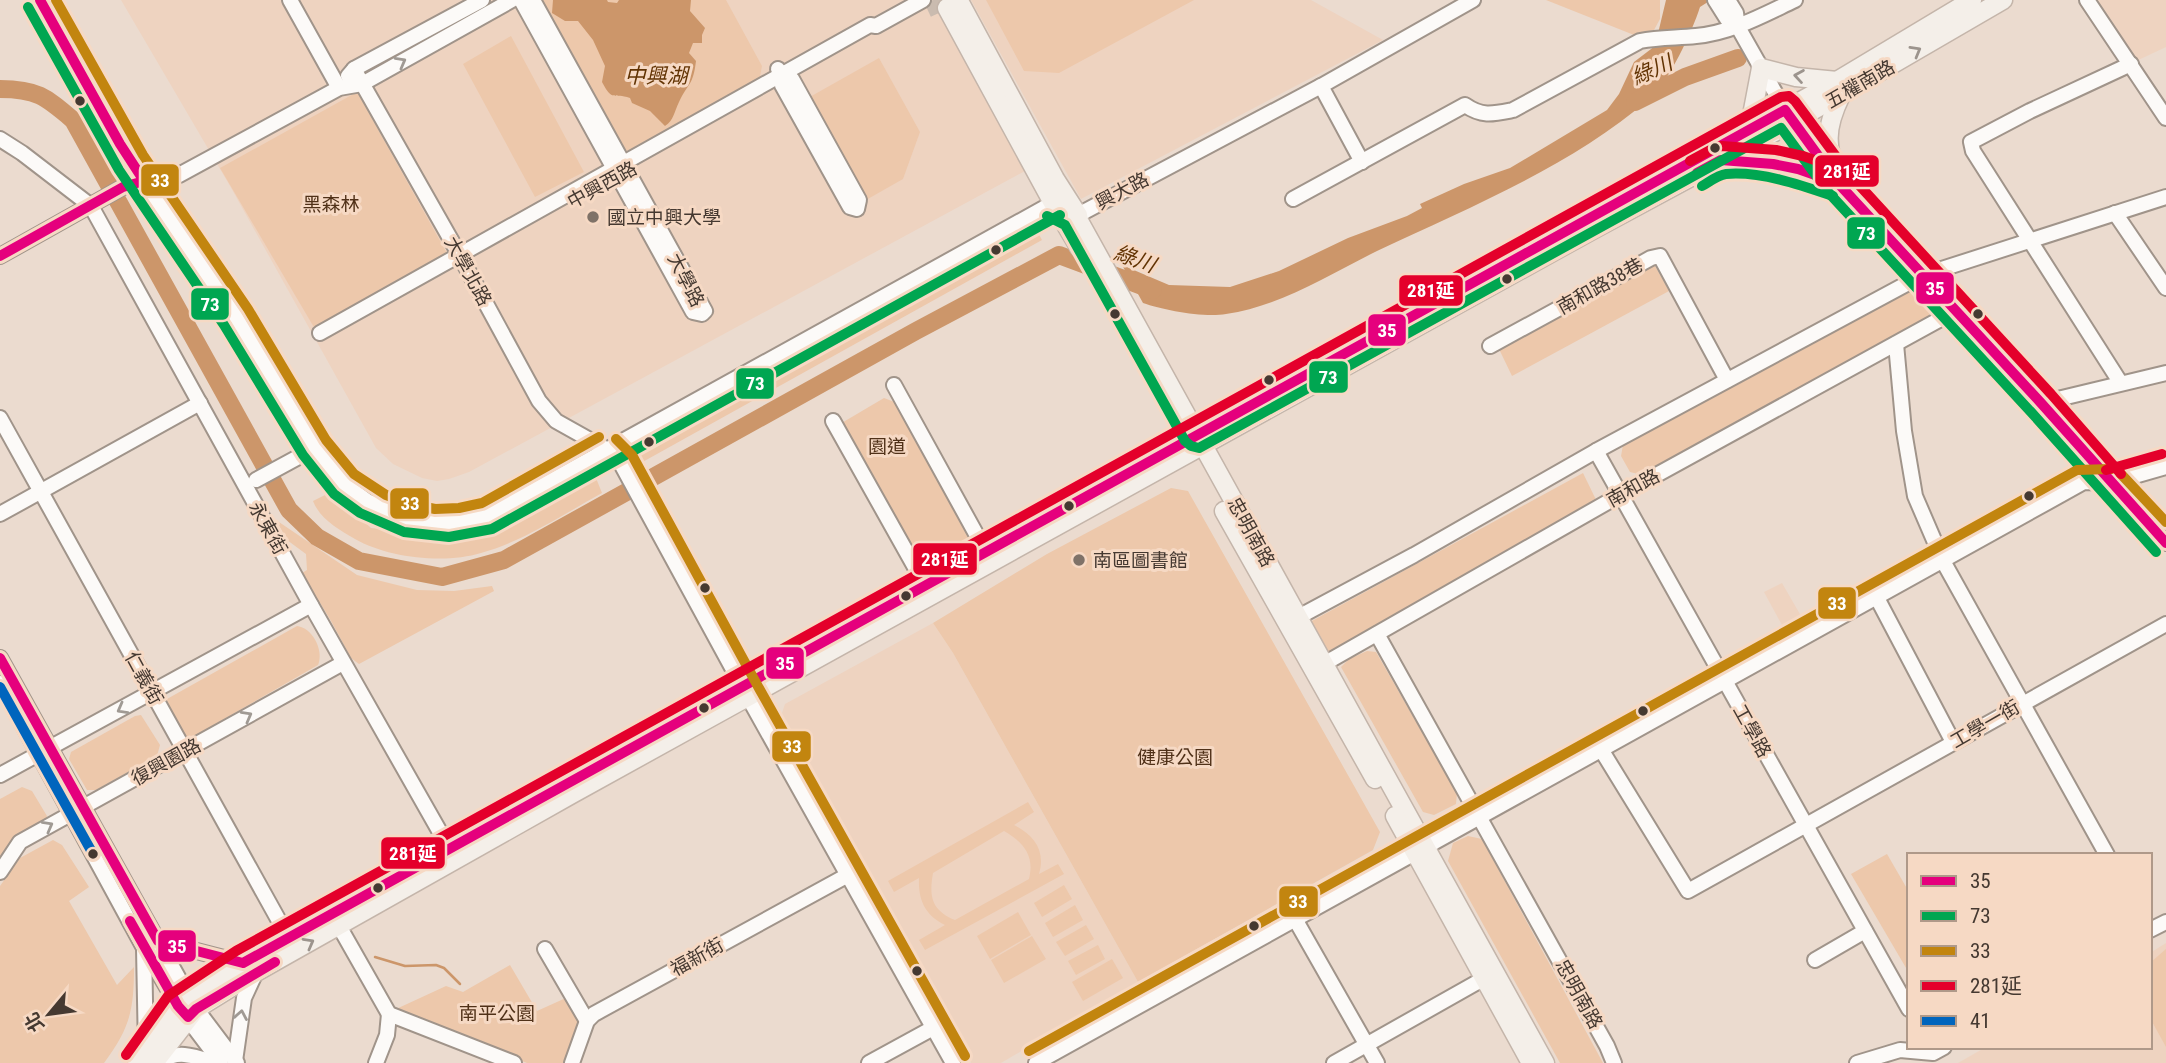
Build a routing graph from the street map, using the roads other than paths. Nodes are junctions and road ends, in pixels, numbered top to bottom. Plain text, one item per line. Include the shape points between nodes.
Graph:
1 (40, 0) edge
2 (289, 0) edge
3 (482, 0) edge
4 (512, 0) edge
5 (521, 0) edge
6 (533, 0) edge
7 (923, 0) edge
8 (1473, 0) edge
9 (1716, 0) edge
10 (1728, 0) edge
11 (1795, 0) edge
12 (1972, 0) edge
13 (2003, 0) edge
14 (2087, 0) edge
15 (953, 5) edge
16 (1734, 19) junction
17 (2131, 64) junction
18 (1761, 68) junction
19 (354, 69) junction
20 (783, 77) junction
21 (362, 84) junction
22 (1321, 86) junction
23 (339, 88) junction
24 (1839, 88) junction
25 (1789, 116) junction
26 (2166, 118) edge
27 (1749, 131) junction
28 (0, 139) edge
29 (1721, 160) junction
30 (1362, 162) junction
31 (620, 169) junction
32 (144, 181) junction
33 (1838, 183) junction
34 (2166, 197) edge
35 (1293, 199) dead end
36 (96, 203) junction
37 (1053, 204) junction
38 (2115, 213) junction
39 (1075, 221) junction
40 (2031, 242) junction
41 (0, 256) edge
42 (461, 258) junction
43 (1923, 275) junction
44 (2166, 288) edge
45 (1955, 311) junction
46 (322, 337) dead end
47 (1896, 344) junction
48 (1490, 346) dead end
49 (2166, 373) edge
50 (1727, 380) junction
51 (2120, 383) junction
52 (894, 385) dead end
53 (2041, 402) junction
54 (200, 403) junction
55 (0, 418) edge
56 (833, 421) dead end
57 (1194, 443) junction
58 (315, 448) junction
59 (606, 450) junction
60 (1596, 451) junction
61 (2166, 467) edge
62 (256, 480) dead end
63 (2110, 483) junction
64 (41, 492) junction
65 (1620, 495) junction
66 (0, 514) edge
67 (2166, 544) edge
68 (989, 557) junction
69 (1943, 561) junction
70 (925, 585) junction
71 (1876, 596) junction
72 (311, 605) junction
73 (1292, 620) junction
74 (2166, 624) edge
75 (1377, 634) junction
76 (0, 658) edge
77 (344, 663) junction
78 (1319, 666) junction
79 (1724, 682) junction
80 (0, 683) edge
81 (745, 691) junction
82 (152, 692) junction
83 (2022, 703) junction
84 (1953, 742) junction
85 (45, 751) junction
86 (185, 751) junction
87 (1602, 751) junction
88 (0, 775) edge
89 (78, 810) junction
90 (1481, 818) junction
91 (1805, 826) junction
92 (449, 848) junction
93 (1420, 850) junction
94 (2106, 853) edge
95 (0, 872) edge
96 (848, 875) junction
97 (1295, 919) junction
98 (339, 926) junction
99 (1866, 932) junction
100 (288, 937) junction
101 (158, 942) junction
102 (144, 948) junction
103 (545, 949) dead end
104 (1815, 960) dead end
105 (249, 968) junction
106 (1483, 979) junction
107 (1907, 1005) edge
108 (188, 1007) junction
109 (389, 1014) junction
110 (587, 1021) junction
111 (933, 1028) junction
112 (1367, 1045) junction
113 (1936, 1053) edge
114 (149, 1060) edge
115 (231, 1062) edge
116 (215, 1063) edge
117 (376, 1063) edge
118 (514, 1063) edge
119 (572, 1063) edge
120 (869, 1063) edge
121 (953, 1063) edge
122 (1035, 1063) edge
123 (1334, 1063) edge
124 (1377, 1063) edge
125 (1531, 1063) edge
126 (1545, 1063) edge
127 (1614, 1063) edge
128 (1857, 1063) edge

1 - 32 street
2 - 23 street
3 - 19 street
21 -> 4 street
5 - 31 street, 大學路
6 - 31 street, 大學路
7 - 20 street, 中興西路 via 876,26 874,33
8 - 22 street, 興大路
9 - 16 street
10 - 16 street
11 - 16 street
12 - 24 main road, 五權南路
24 -> 13 main road, 五權南路
14 - 17 street
15 - 37 main road, 忠明南路 via 1031,175
15 - 39 main road, 忠明南路
16 - 18 street
16 - 30 street via 1697,36 1640,41 1513,110 1490,115 1465,105
17 - 26 street
17 - 40 street via 1971,142
24 -> 18 main road
18 - 25 street
18 - 27 main road
19 - 21 street, 大學北路
19 - 23 street
20 - 20 street via 850,207 857,209 859,200
20 - 31 street, 中興西路
21 - 23 street
21 - 42 street, 大學北路
22 - 30 street
22 - 39 street, 興大路
23 - 32 street via 179,175
24 - 25 main road, 五權南路
24 - 33 main road via 1828,132
25 - 27 main road, 五權南路
25 - 29 main road, 五權南路
25 - 33 street
27 - 57 main road, 五權南路
28 - 36 street
29 - 33 main road via 1798,169
29 - 57 main road, 五權南路
30 - 35 street
31 - 31 street, 大學路 via 693,312 702,314 705,311
31 - 42 street, 中興西路
32 - 36 street
32 - 58 street via 236,317
33 - 43 street via 1883,223
34 - 38 street
36 - 41 street
36 - 54 street, 永東街
37 - 39 main road, 忠明南路
37 - 59 street
38 - 40 street
38 - 44 street
39 - 57 main road, 忠明南路 via 1123,301
39 - 57 main road, 忠明南路 via 1094,273
40 - 43 street
40 - 51 street
42 - 46 street, 中興西路
42 - 59 street, 大學北路 via 539,401 556,421
43 - 45 street
43 - 50 street
45 - 47 street, 南和路
45 - 53 street
47 - 65 street, 南和路
47 - 69 street via 1912,484
48 - 50 street, 南和路38巷 via 1660,256
49 - 51 street
50 - 60 street
51 - 53 street
52 - 68 street
53 - 63 street
54 - 64 street
54 - 72 street, 永東街
55 - 64 street, 仁義街
56 - 70 street
57 - 68 main road, 五權南路
57 - 73 main road, 忠明南路
58 - 59 street via 345,484 367,501 407,518 448,523 487,516
58 - 62 street
59 - 81 street, 大學北路 via 620,462
60 - 65 street, 工學路
60 - 73 street
61 - 63 street
63 - 67 street
63 - 69 street via 2084,482
64 - 66 street
64 - 82 street, 仁義街
65 - 75 street, 南和路
65 - 79 street, 工學路
68 - 70 main road, 五權南路
68 - 81 main road, 五權南路
69 - 71 street
69 - 83 street
70 - 81 main road, 五權南路
71 - 79 street
71 - 84 street
72 - 77 street, 永東街
72 - 82 street
73 - 78 main road, 忠明南路
74 - 83 street, 工學一街
75 - 78 street, 南和路
75 - 90 street, 忠明南路
76 - 85 street
86 -> 77 street, 復興園路
77 - 92 street, 永東街
78 - 93 main road, 忠明南路
79 - 87 street
79 - 91 street, 工學路
80 - 85 street
81 - 92 main road, 五權南路
81 - 96 street, 大學北路
81 - 98 main road, 五權南路
82 -> 85 street
82 - 86 street, 仁義街
83 - 84 street, 工學一街
83 - 94 street
84 - 91 street, 工學一街
85 - 88 street
85 - 89 street
86 - 89 street, 復興園路
86 - 100 street, 仁義街
87 - 90 street
87 - 91 street, 工學一街 via 1688,891
95 -> 89 street, 復興園路 via 20,842
89 - 101 street
89 - 102 street
90 - 93 street
90 - 127 street, 忠明南路
91 - 99 street, 工學路
92 - 100 main road, 五權南路
93 - 97 street
93 - 106 main road, 忠明南路
93 - 126 main road, 忠明南路
96 - 110 street, 福新街
96 - 111 street, 大學北路
97 - 112 street
97 - 122 street
105 -> 98 main road, 五權南路
98 - 109 street
99 - 104 street
99 - 107 street, 工學路
100 - 105 main road, 五權南路
101 - 105 street
101 - 108 street
102 - 108 street
102 - 114 street
103 - 110 street
105 - 108 main road, 五權南路
115 -> 105 street
106 - 112 street
106 - 125 main road, 忠明南路
108 - 114 main road, 五權南路
108 - 115 street
109 - 117 street
109 - 118 street
110 - 119 street
111 - 120 street
111 - 121 street, 大學北路
112 - 123 street
112 - 124 street
113 - 128 street via 1900,1050
114 - 116 street via 184,1055

